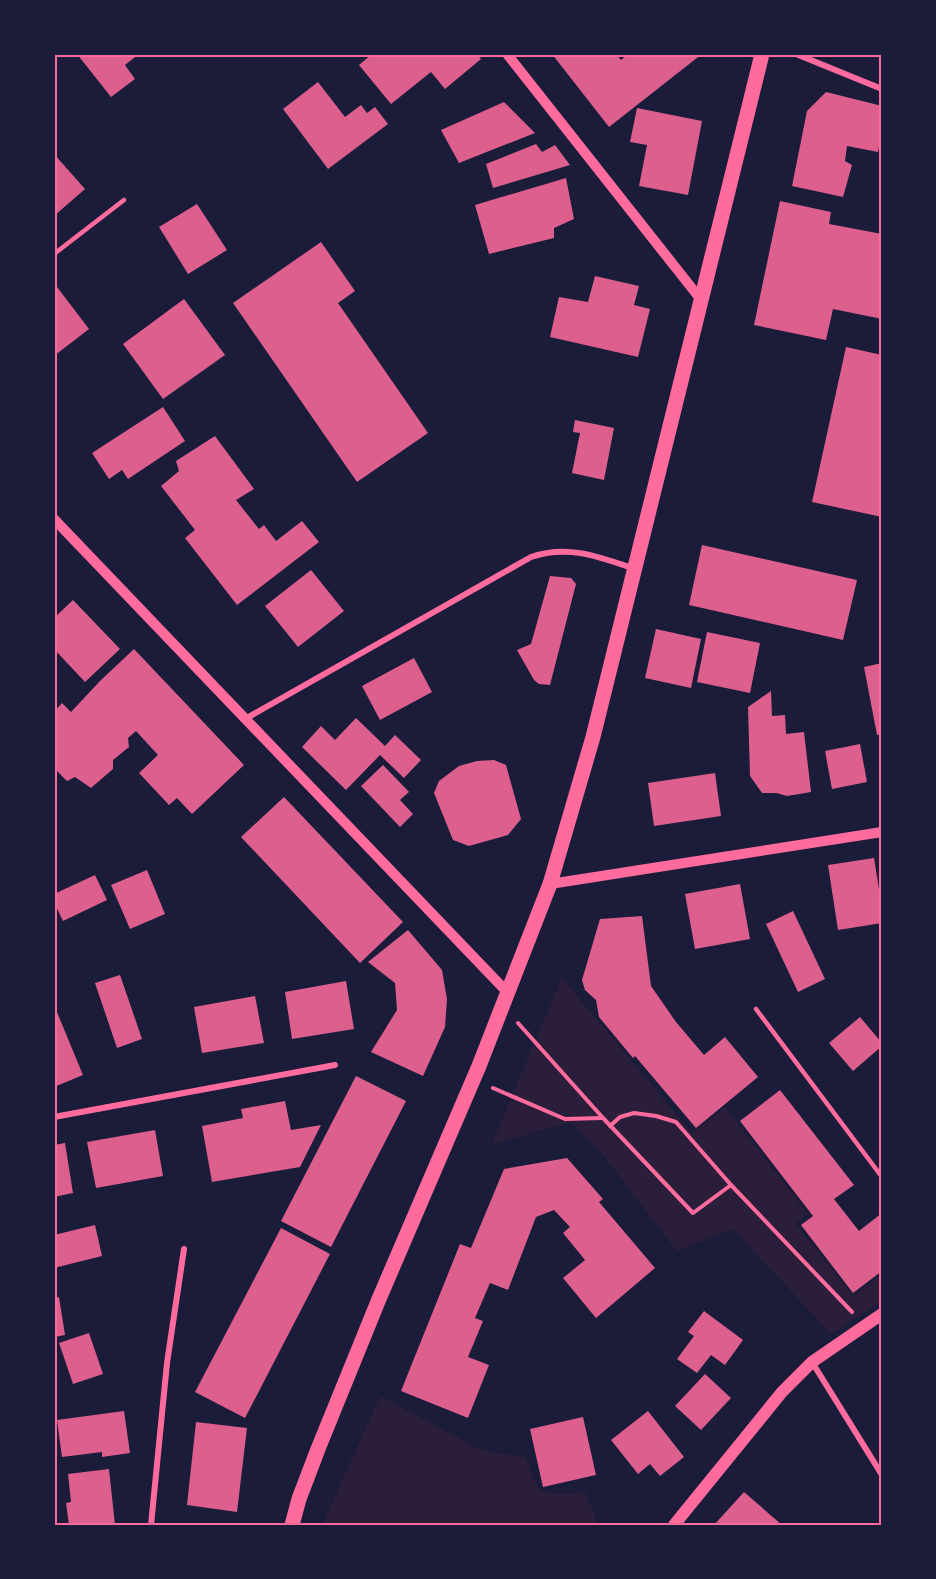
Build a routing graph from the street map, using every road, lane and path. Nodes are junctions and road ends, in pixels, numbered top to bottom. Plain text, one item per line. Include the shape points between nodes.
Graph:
1 (507, 54) edge
2 (762, 54) edge
3 (796, 54) edge
4 (882, 89) edge
5 (124, 200) dead end
6 (54, 254) edge
7 (702, 301) junction
8 (54, 519) edge
9 (635, 569) junction
10 (245, 719) junction
11 (882, 832) edge
12 (550, 884) junction
13 (505, 1000) junction
14 (756, 1009) dead end
15 (335, 1065) dead end
16 (474, 1079) junction
17 (54, 1117) edge
18 (603, 1118) junction
19 (610, 1126) junction
20 (882, 1178) edge
21 (731, 1185) junction
22 (184, 1249) dead end
23 (882, 1314) edge
24 (865, 1326) junction
25 (812, 1362) junction
26 (882, 1475) edge
27 (151, 1525) edge
28 (292, 1525) edge
29 (674, 1525) edge

1 - 7 street
2 - 7 main road
3 - 4 street
5 - 6 lane
7 - 9 main road
8 - 10 street
9 - 10 street via 579,551 553,551 531,557
9 - 12 main road via 593,737
10 - 13 street
11 - 12 street
12 - 13 main road
13 - 16 main road
13 - 18 path
14 - 20 lane
15 - 17 street
16 - 18 path via 565,1119
16 - 28 main road via 352,1363 298,1499
18 - 19 path
19 - 21 path via 634,1113 676,1122
19 - 21 path via 693,1213
21 - 24 path
22 - 27 street via 166,1363
23 - 24 main road
24 - 25 main road
25 - 26 street
25 - 29 main road via 782,1392

